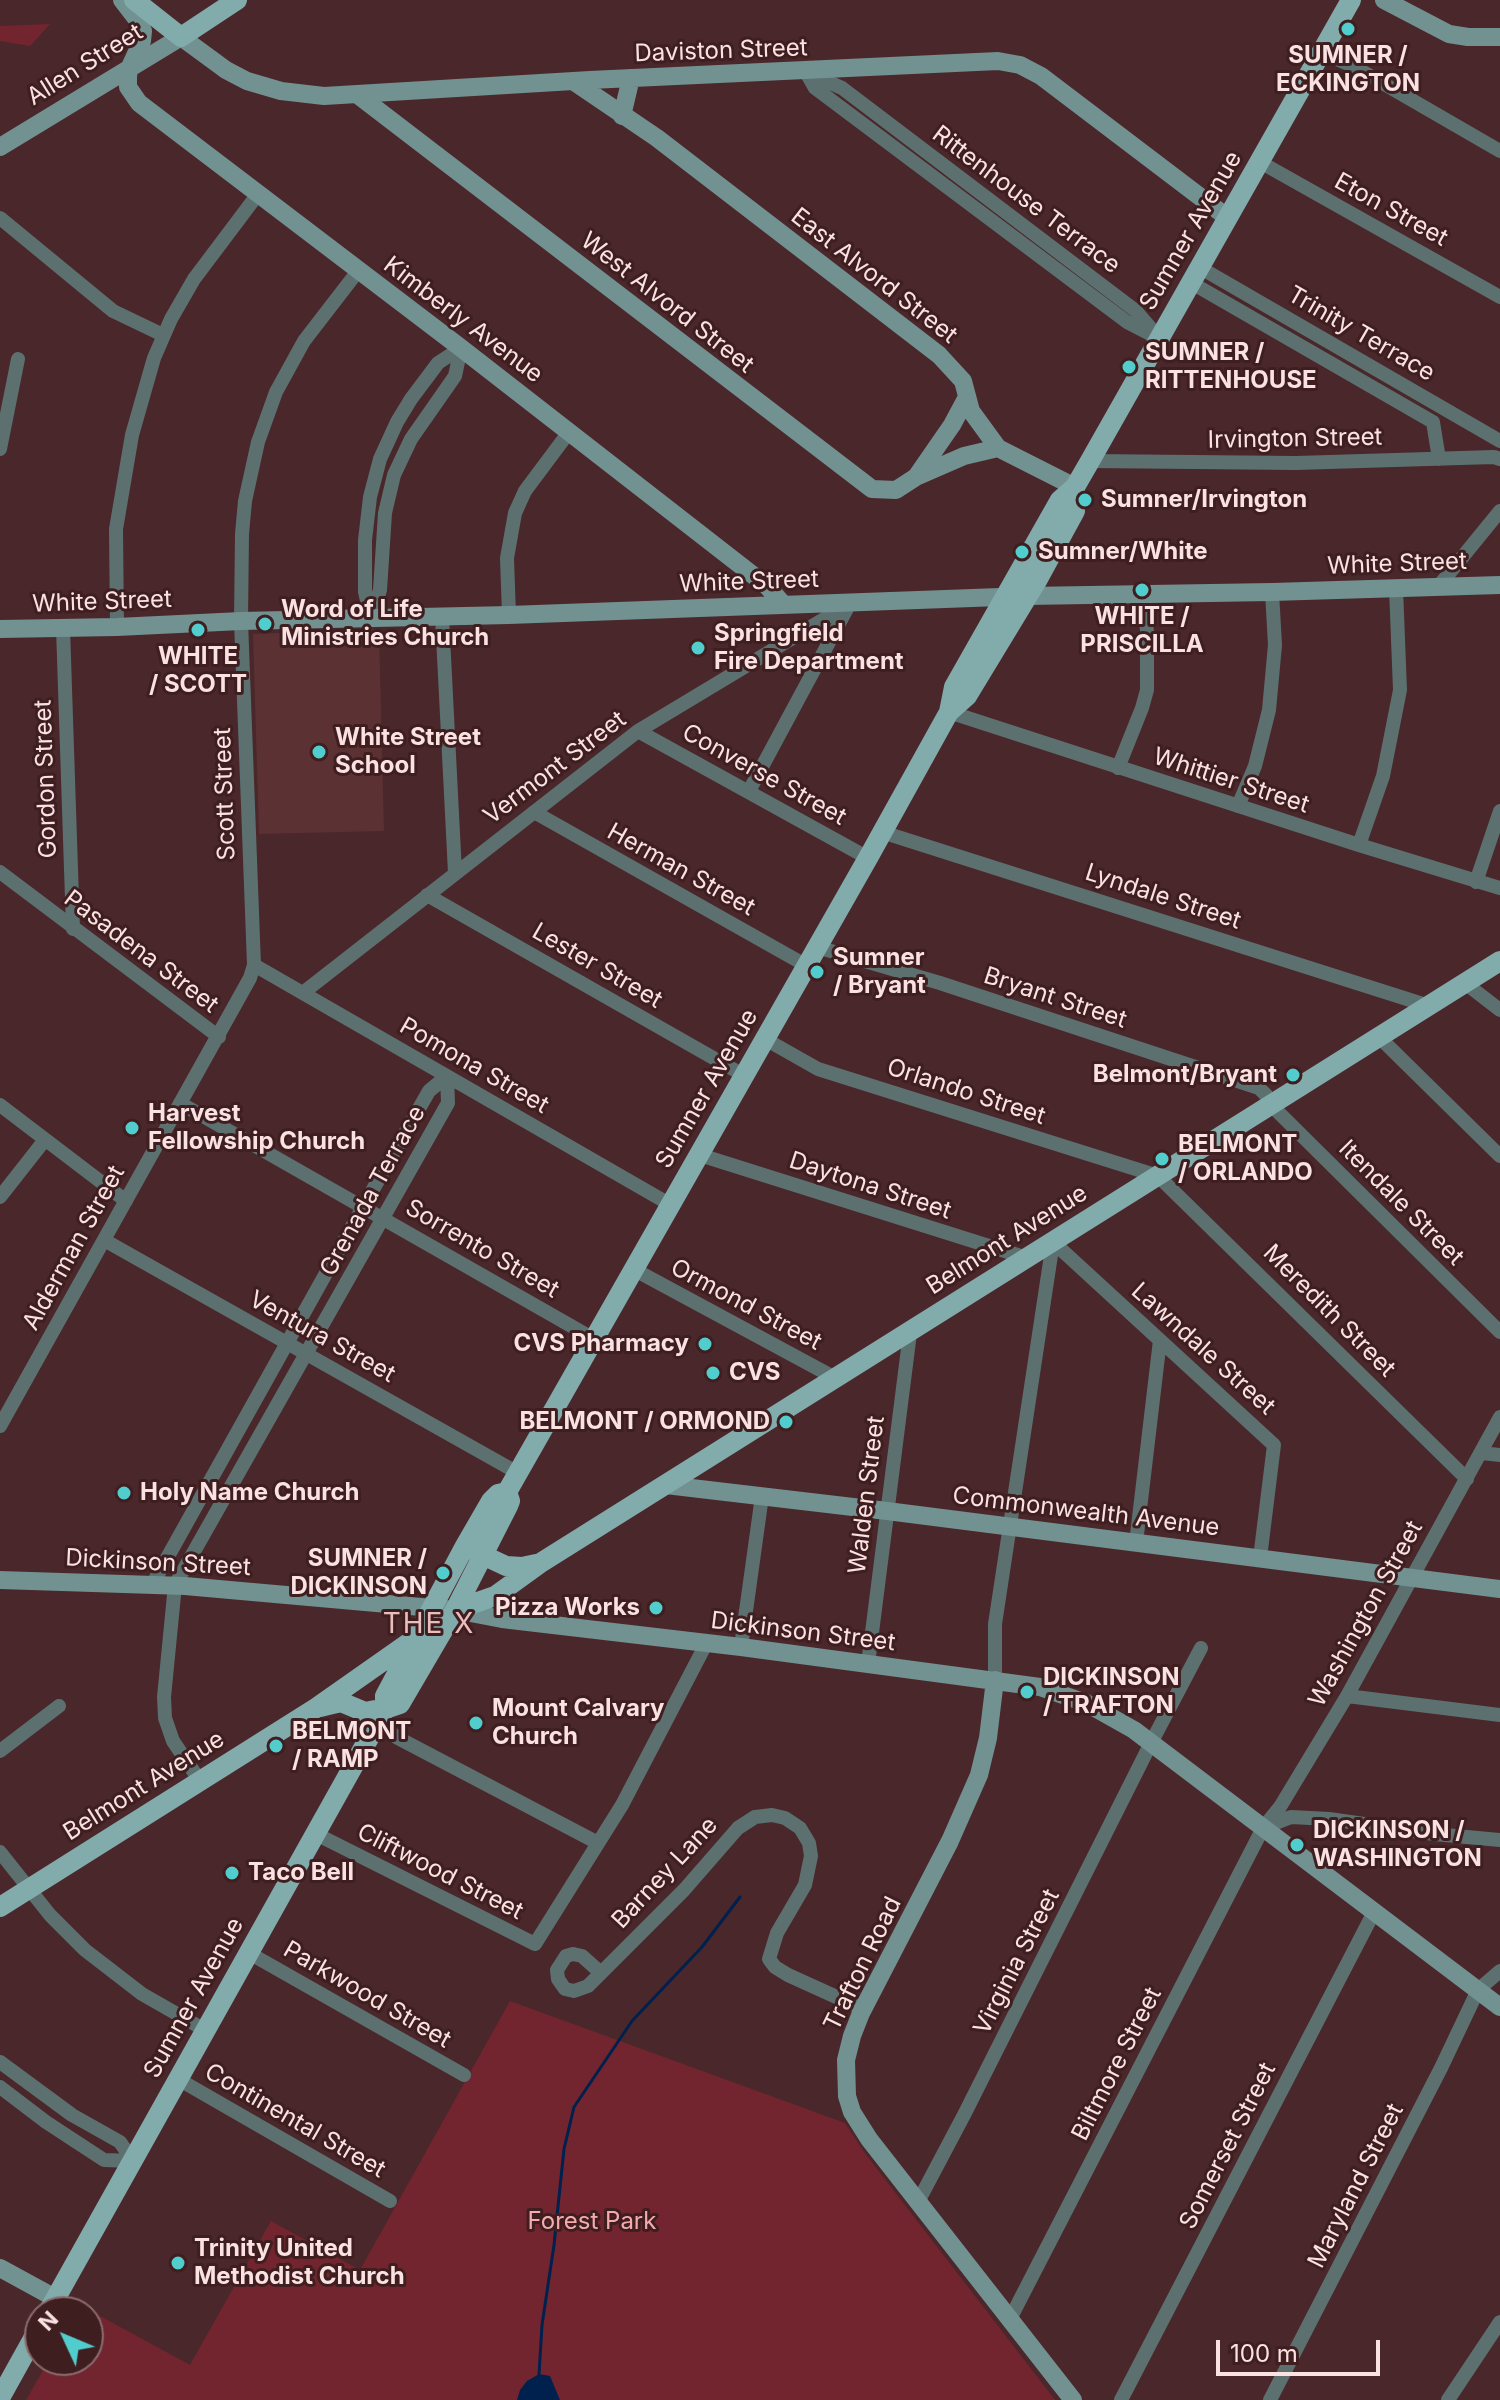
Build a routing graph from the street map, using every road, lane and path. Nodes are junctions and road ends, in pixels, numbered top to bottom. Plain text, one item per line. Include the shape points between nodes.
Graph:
1 (122, 0) edge
2 (134, 0) edge
3 (237, 0) edge
4 (1351, 0) edge
5 (1384, 0) edge
6 (181, 37) junction
7 (1500, 37) edge
8 (1321, 52) junction
9 (129, 69) junction
10 (806, 72) junction
11 (631, 78) junction
12 (573, 81) junction
13 (407, 92) junction
14 (358, 95) junction
15 (622, 116) junction
16 (396, 124) junction
17 (0, 147) edge
18 (1500, 151) edge
19 (1260, 162) junction
20 (258, 194) junction
21 (0, 218) edge
22 (1228, 218) junction
23 (358, 271) junction
24 (1194, 274) junction
25 (1500, 297) edge
26 (163, 335) junction
27 (1160, 339) junction
28 (461, 348) junction
29 (18, 359) dead end
30 (967, 397) junction
31 (4, 400) edge
32 (1442, 407) junction
33 (1433, 422) junction
34 (569, 432) junction
35 (391, 434) junction
36 (1500, 441) edge
37 (409, 443) junction
38 (998, 448) junction
39 (0, 449) edge
40 (1439, 459) junction
41 (1500, 459) edge
42 (1090, 461) junction
43 (916, 477) junction
44 (1075, 487) junction
45 (1500, 511) edge
46 (367, 517) junction
47 (384, 522) junction
48 (1500, 585) edge
49 (1438, 587) junction
50 (1396, 588) junction
51 (1272, 592) junction
52 (1144, 595) junction
53 (1027, 596) junction
54 (1005, 598) junction
55 (782, 603) junction
56 (850, 603) junction
57 (509, 615) junction
58 (442, 617) junction
59 (371, 618) junction
60 (241, 621) junction
61 (117, 627) junction
62 (63, 628) junction
63 (0, 629) edge
64 (949, 712) junction
65 (638, 731) junction
66 (1118, 768) junction
67 (749, 791) junction
68 (1238, 806) junction
69 (1500, 811) edge
70 (534, 812) junction
71 (882, 832) junction
72 (1359, 845) junction
73 (868, 858) junction
74 (455, 873) junction
75 (4, 875) edge
76 (1476, 882) junction
77 (1500, 888) edge
78 (0, 892) edge
79 (427, 895) junction
80 (73, 929) junction
81 (817, 947) junction
82 (1500, 961) edge
83 (254, 965) junction
84 (807, 966) junction
85 (1465, 983) junction
86 (304, 992) junction
87 (1429, 1006) junction
88 (1500, 1010) edge
89 (219, 1037) junction
90 (1379, 1037) junction
91 (765, 1039) junction
92 (447, 1076) junction
93 (745, 1076) junction
94 (180, 1103) junction
95 (0, 1105) edge
96 (1271, 1105) junction
97 (44, 1141) junction
98 (700, 1155) junction
99 (1500, 1156) edge
100 (1158, 1176) junction
101 (0, 1197) edge
102 (126, 1201) junction
103 (671, 1205) junction
104 (363, 1207) junction
105 (383, 1218) junction
106 (104, 1240) junction
107 (1053, 1242) junction
108 (1027, 1258) junction
109 (635, 1270) junction
110 (1500, 1332) edge
111 (910, 1333) junction
112 (594, 1339) junction
113 (1160, 1340) junction
114 (288, 1343) junction
115 (307, 1354) junction
116 (837, 1379) junction
117 (1500, 1417) edge
118 (0, 1426) edge
119 (1482, 1453) junction
120 (1500, 1455) edge
121 (518, 1473) junction
122 (1467, 1479) junction
123 (666, 1485) junction
124 (762, 1496) junction
125 (887, 1511) junction
126 (1010, 1527) junction
127 (1136, 1543) junction
128 (474, 1551) junction
129 (1260, 1558) junction
130 (542, 1562) junction
131 (1414, 1578) junction
132 (0, 1580) edge
133 (152, 1585) junction
134 (175, 1585) junction
135 (1500, 1589) edge
136 (431, 1609) junction
137 (455, 1610) junction
138 (416, 1637) junction
139 (706, 1644) junction
140 (741, 1647) junction
141 (1201, 1648) dead end
142 (868, 1664) junction
143 (995, 1680) junction
144 (349, 1684) junction
145 (1347, 1696) junction
146 (59, 1706) dead end
147 (316, 1708) junction
148 (380, 1713) junction
149 (1500, 1715) edge
150 (1151, 1743) junction
151 (0, 1751) edge
152 (200, 1781) junction
153 (1263, 1828) junction
154 (316, 1834) junction
155 (1500, 1840) edge
156 (598, 1843) junction
157 (0, 1852) edge
158 (29, 1889) junction
159 (0, 1907) edge
160 (1374, 1912) junction
161 (249, 1953) junction
162 (1500, 1971) edge
163 (601, 1973) dead end
164 (1478, 1990) junction
165 (1500, 2007) edge
166 (863, 2009) junction
167 (205, 2030) junction
168 (2, 2068) edge
169 (464, 2075) dead end
170 (178, 2079) junction
171 (0, 2087) edge
172 (133, 2161) junction
173 (919, 2200) junction
174 (390, 2201) dead end
175 (0, 2268) edge
176 (39, 2296) edge
177 (57, 2296) edge
178 (1010, 2319) junction
179 (1500, 2322) edge
180 (24, 2355) edge
181 (0, 2398) edge
182 (1073, 2400) edge
183 (1121, 2400) edge
184 (1270, 2400) edge
185 (1448, 2400) edge

1 - 9 main road via 143,31
2 - 6 main road
3 - 6 main road, Allen Street
4 - 8 main road, Sumner Avenue
5 - 7 main road via 1446,33
6 - 9 main road, Allen Street
6 - 14 main road, Daviston Street via 257,85 307,95
8 - 18 street
8 - 19 main road, Sumner Avenue
9 - 17 main road, Allen Street
9 - 20 main road, Kimberly Avenue via 128,87 139,103
10 - 11 main road, Daviston Street
10 - 22 main road, Daviston Street via 984,61 1020,65
10 - 27 street, Rittenhouse Terrace via 842,88 1136,311
11 - 12 main road, Daviston Street
11 - 15 main road
12 - 13 main road, Daviston Street
12 - 15 main road, East Alvord Street
13 - 14 main road, Daviston Street
13 - 16 main road via 396,107
14 - 16 main road, West Alvord Street
15 - 30 main road, East Alvord Street via 939,355 965,384
16 - 43 main road, West Alvord Street via 865,486 890,491
19 - 22 main road, Sumner Avenue
19 - 25 street, Eton Street
20 - 23 main road, Kimberly Avenue
20 - 26 street via 194,279
21 - 26 street via 113,311
22 - 24 main road, Sumner Avenue
23 - 28 main road, Kimberly Avenue
23 - 60 street, Scott Street via 304,341 263,425 244,512
24 - 27 main road, Sumner Avenue
24 - 32 street, Trinity Terrace
24 - 33 street, Trinity Terrace
26 - 61 street via 147,377 125,471 116,529
27 - 42 main road, Sumner Avenue
28 - 34 main road, Kimberly Avenue
28 - 35 street via 438,363
28 - 37 street via 455,376
29 - 31 street
30 - 38 main road, East Alvord Street via 975,418
30 - 43 main road
31 - 39 street
32 - 33 street
32 - 36 street, Trinity Terrace
33 - 40 street, Trinity Terrace
34 - 55 main road, Kimberly Avenue
34 - 57 street via 515,513 507,558
35 - 37 street
35 - 46 street via 376,471
37 - 47 street via 390,487
38 - 43 main road, West Alvord Street
38 - 44 main road, East Alvord Street
40 - 41 street, Irvington Street
40 - 42 street, Irvington Street
42 - 44 main road, Sumner Avenue
44 - 53 main road, Sumner Avenue via 1075,511
44 - 54 main road, Sumner Avenue via 1060,500
45 - 49 street
46 - 47 street
46 - 59 street via 365,592
47 - 59 street via 380,590
48 - 49 main road, White Street
49 - 50 main road, White Street
50 - 51 main road, White Street
50 - 72 street via 1400,690 1383,776
51 - 52 main road, White Street
51 - 68 street via 1275,645 1269,710
52 - 53 main road, White Street
52 - 66 street via 1147,690
53 - 54 main road, White Street
53 - 64 main road, Sumner Avenue via 967,696
54 - 56 main road, White Street
54 - 64 main road, Sumner Avenue via 954,687
55 - 56 main road, White Street
55 - 57 main road, White Street
56 - 65 street, Vermont Street
56 - 67 street
57 - 58 main road, White Street
58 - 59 main road, White Street
58 - 74 street
59 - 60 main road, White Street
60 - 61 main road, White Street
60 - 83 street, Scott Street
61 - 62 main road, White Street
62 - 63 main road, White Street
62 - 80 street, Gordon Street
64 - 66 street, Whittier Street
64 - 71 main road, Sumner Avenue
65 - 67 street, Converse Street
65 - 70 street, Vermont Street
66 - 68 street, Whittier Street
67 - 73 street, Converse Street
68 - 72 street, Whittier Street
69 - 76 street
70 - 74 street, Vermont Street
70 - 84 street, Herman Street
71 - 73 main road, Sumner Avenue
71 - 87 street, Lyndale Street
72 - 76 street, Whittier Street
73 - 81 main road, Sumner Avenue
74 - 79 street, Vermont Street
75 - 78 street
75 - 80 street, Pasadena Street
76 - 77 street, Whittier Street
79 - 86 street, Vermont Street
79 - 93 street, Lester Street
80 - 89 street, Pasadena Street
81 - 84 main road, Sumner Avenue
81 - 96 street, Bryant Street via 1241,1080 1259,1088
82 - 85 main road, Belmont Avenue
83 - 86 street, Pomona Street
83 - 89 street, Alderman Street
84 - 91 main road, Sumner Avenue
85 - 87 main road, Belmont Avenue
85 - 88 street
86 - 92 street, Pomona Street
87 - 90 main road, Belmont Avenue
89 - 94 street, Alderman Street
90 - 96 main road, Belmont Avenue
90 - 99 street
91 - 93 main road, Sumner Avenue
91 - 100 street, Orlando Street via 818,1069
92 - 103 street, Pomona Street
92 - 104 street, Grenada Terrace via 429,1091
92 - 105 street, Grenada Terrace via 448,1103
93 - 98 main road, Sumner Avenue
94 - 102 street, Alderman Street
94 - 104 street, Sorrento Street
95 - 97 street
96 - 100 main road, Belmont Avenue
96 - 110 street, Itendale Street
97 - 101 street
97 - 102 street
98 - 103 main road, Sumner Avenue
98 - 108 street, Daytona Street
100 - 107 main road, Belmont Avenue
100 - 122 street, Meredith Street
102 - 106 street, Alderman Street
103 - 109 main road, Sumner Avenue
104 - 105 street, Sorrento Street
104 - 114 street, Grenada Terrace
105 - 112 street, Sorrento Street
105 - 115 street, Grenada Terrace
106 - 114 street, Ventura Street
106 - 118 street, Alderman Street
107 - 108 main road, Belmont Avenue
107 - 113 street, Lawndale Street
107 - 126 street
108 - 111 main road, Belmont Avenue
109 - 112 main road, Sumner Avenue
109 - 116 street, Ormond Street
111 - 116 main road, Belmont Avenue
111 - 125 street, Walden Street
112 - 121 main road, Sumner Avenue
113 - 127 street
113 - 129 street, Lawndale Street via 1274,1445
114 - 115 street, Ventura Street
114 - 133 street, Grenada Terrace
115 - 121 street, Ventura Street
115 - 134 street, Grenada Terrace
116 - 123 main road, Belmont Avenue
117 - 119 street, Washington Street
119 - 120 street
119 - 122 street, Washington Street
121 - 128 main road, Sumner Avenue via 507,1492 491,1501
122 - 131 street, Washington Street
123 - 124 main road, Commonwealth Avenue
123 - 130 main road, Belmont Avenue
124 - 125 main road, Commonwealth Avenue
124 - 140 street
125 - 126 main road, Commonwealth Avenue
125 - 142 street, Walden Street
126 - 127 main road, Commonwealth Avenue
126 - 143 street via 995,1624
127 - 129 main road, Commonwealth Avenue
128 - 130 main road, Belmont Avenue via 506,1566
128 - 136 main road, Sumner Avenue
128 - 137 main road, Sumner Avenue
129 - 131 main road, Commonwealth Avenue
130 - 137 main road, Belmont Avenue via 495,1596
131 - 135 main road, Commonwealth Avenue
131 - 145 street, Washington Street
132 - 133 main road, Dickinson Street
133 - 134 main road, Dickinson Street
134 - 136 main road, Dickinson Street
134 - 152 street via 165,1718 173,1741
136 - 137 main road, Dickinson Street
136 - 138 main road, Sumner Avenue
137 - 139 main road, Dickinson Street
137 - 148 main road, Sumner Avenue via 400,1704
138 - 144 main road, Belmont Avenue
138 - 148 main road, Sumner Avenue
139 - 140 main road, Dickinson Street
139 - 156 street, Cliftwood Street
140 - 142 main road, Dickinson Street
141 - 150 street, Virginia Street
142 - 143 main road, Dickinson Street
143 - 150 main road, Dickinson Street via 1071,1696
143 - 166 main road, Trafton Road via 988,1738 972,1793
144 - 147 main road, Belmont Avenue
144 - 148 main road via 374,1698
145 - 149 street
145 - 153 street, Washington Street
146 - 151 street
147 - 148 main road via 341,1702
147 - 152 main road, Belmont Avenue
148 - 154 main road, Sumner Avenue
148 - 156 street via 387,1730 398,1738
150 - 153 main road, Dickinson Street
150 - 173 street, Virginia Street
152 - 158 main road, Belmont Avenue
153 - 155 street via 1291,1817
153 - 160 main road, Dickinson Street
153 - 178 street, Biltmore Street
154 - 156 street, Cliftwood Street via 535,1944
154 - 161 main road, Sumner Avenue
157 - 158 street
158 - 159 main road, Belmont Avenue
158 - 167 street via 61,1927 112,1972
160 - 164 main road, Dickinson Street
160 - 183 street, Somerset Street
161 - 167 main road, Sumner Avenue
161 - 169 street, Parkwood Street
162 - 164 street
163 - 166 street, Barney Lane via 738,1828 755,1817 772,1815 800,1828 811,1856 805,1885 777,1933 769,1959 788,1975
164 - 165 main road, Dickinson Street
164 - 184 street, Maryland Street
166 - 173 main road, Trafton Road via 846,2060 849,2103 869,2139
167 - 170 main road, Sumner Avenue
168 - 172 street via 120,2142
170 - 172 main road, Sumner Avenue
170 - 174 street, Continental Street
171 - 172 street via 106,2161
172 - 177 main road, Sumner Avenue
173 - 178 main road, Trafton Road
175 - 176 main road
178 - 182 main road, Trafton Road
179 - 185 street
180 - 181 main road

